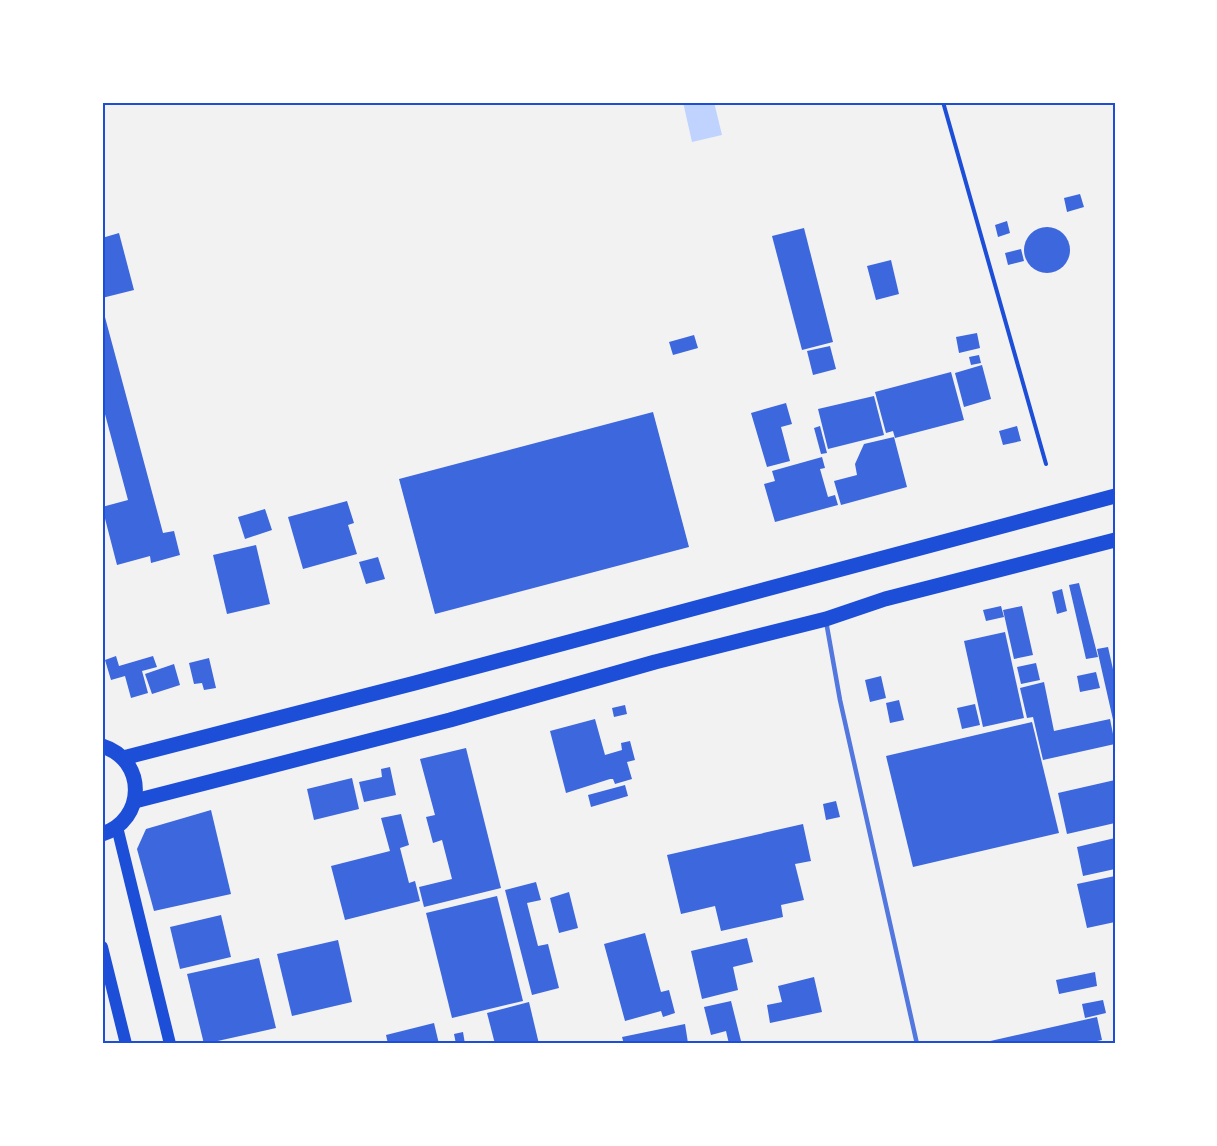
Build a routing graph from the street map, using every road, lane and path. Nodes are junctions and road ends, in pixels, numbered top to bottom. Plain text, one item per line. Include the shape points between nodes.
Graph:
1 (943, 102) edge
2 (1046, 464) dead end
3 (1115, 496) edge
4 (1115, 540) edge
5 (826, 619) junction
6 (102, 746) edge
7 (123, 758) junction
8 (135, 801) junction
9 (117, 827) junction
10 (102, 834) edge
11 (102, 947) edge
12 (126, 1044) edge
13 (170, 1044) edge
14 (917, 1044) edge

1 - 2 path
3 - 7 main road
4 - 5 main road via 885,599
5 - 8 main road
5 - 14 lane via 840,700
6 - 7 main road
7 - 8 main road via 132,770
8 - 9 main road via 129,815
9 - 10 main road
9 - 13 main road
11 - 12 main road

